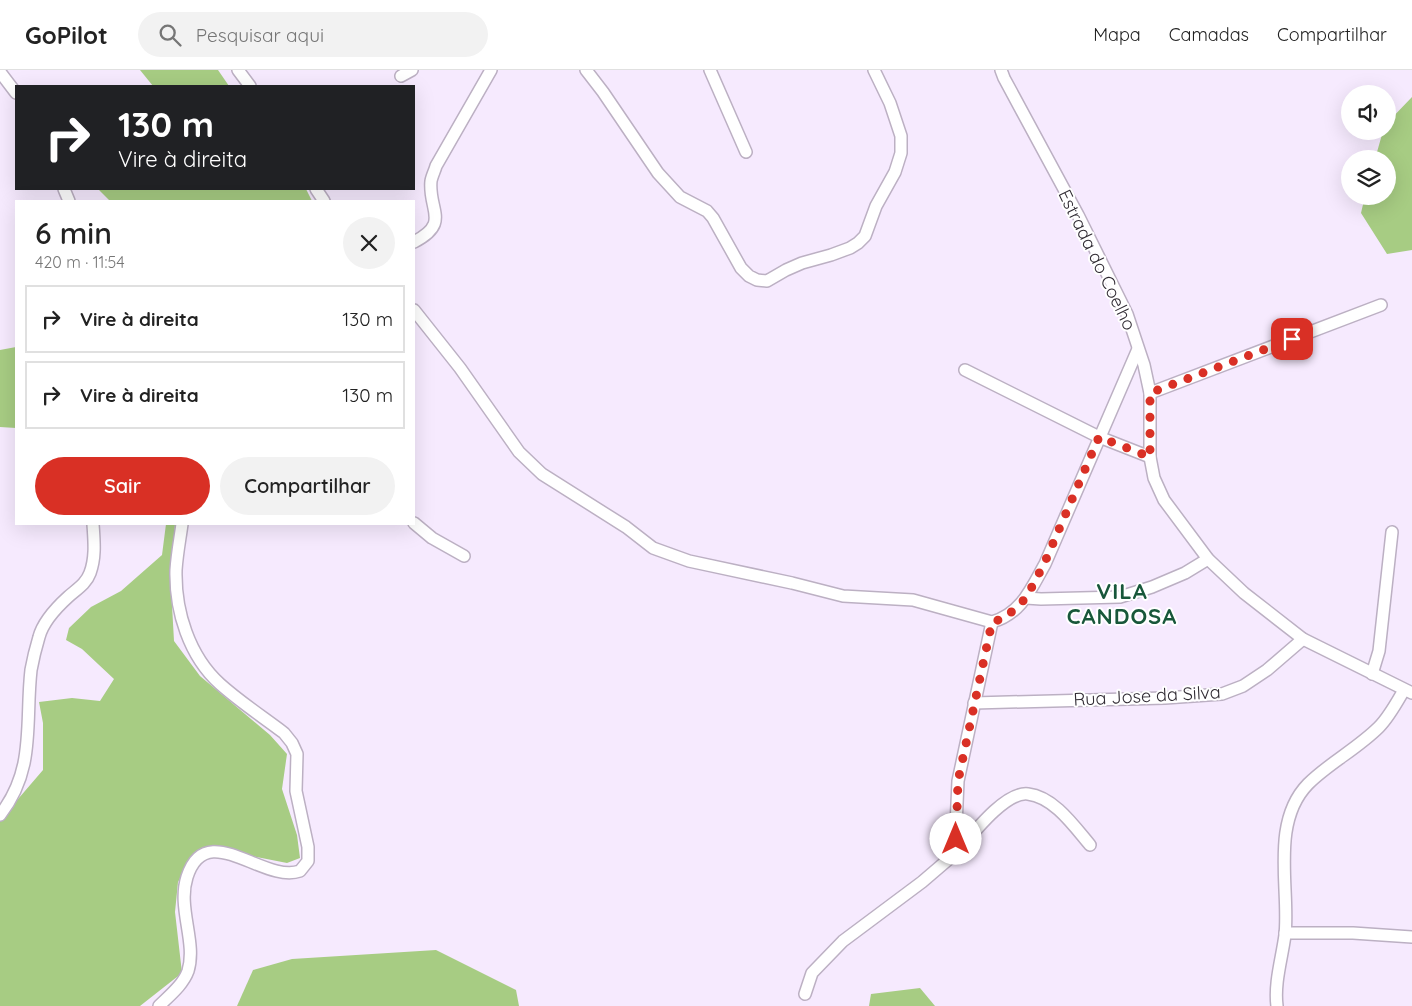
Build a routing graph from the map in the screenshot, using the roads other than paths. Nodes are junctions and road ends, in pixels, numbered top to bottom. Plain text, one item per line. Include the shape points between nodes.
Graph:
1 (238, 70) edge
2 (412, 70) edge
3 (490, 70) edge
4 (586, 70) edge
5 (710, 70) edge
6 (874, 70) edge
7 (1001, 70) edge
8 (0, 72) edge
9 (401, 76) dead end
10 (249, 85) edge
11 (15, 91) edge
12 (746, 152) dead end
13 (415, 241) edge
14 (1381, 305) dead end
15 (415, 311) edge
16 (1138, 349) junction
17 (965, 370) dead end
18 (1150, 393) junction
19 (1099, 437) junction
20 (1150, 457) junction
21 (415, 524) edge
22 (93, 525) edge
23 (182, 525) edge
24 (1392, 532) dead end
25 (464, 556) dead end
26 (1208, 559) junction
27 (1026, 598) junction
28 (992, 622) junction
29 (1303, 640) junction
30 (1372, 674) junction
31 (1408, 691) edge
32 (974, 703) junction
33 (0, 815) edge
34 (1090, 845) dead end
35 (957, 852) junction
36 (1285, 933) junction
37 (1412, 937) edge
38 (805, 994) dead end
39 (159, 1006) edge
40 (1277, 1006) edge

1 - 10 street
2 - 9 street
3 - 13 street via 436,166 431,180 435,221 431,230
4 - 6 street via 658,173 680,197 707,211 749,276 767,281 802,263 850,248 865,236 901,153 901,136
5 - 12 street
7 - 16 street, Estrada do Coelho via 1128,314
8 - 11 street
14 - 18 street
15 - 28 street via 519,452 542,474 626,527 652,548 689,561 843,596 913,600
16 - 18 street, Estrada do Coelho
16 - 19 street
17 - 19 street
18 - 20 street, Estrada do Coelho
19 - 20 street
19 - 27 street
20 - 26 street, Estrada do Coelho via 1154,478 1164,500
21 - 25 street via 432,538
22 - 33 street via 95,552 90,573 83,586 55,610 40,634 31,669 29,736 23,770 17,789
23 - 39 street via 176,570 184,626 202,665 220,684 284,733 292,743 297,754 296,791 308,861 300,871 284,873 216,851 205,852 196,859 189,868 184,886 190,947 188,972 176,990
24 - 30 street via 1379,651
26 - 27 street via 1185,573 1120,597
26 - 29 street, Estrada do Coelho via 1244,593
27 - 28 street via 1005,618
28 - 32 street
29 - 30 street, Estrada do Coelho
29 - 32 street, Rua Jose da Silva via 1267,670 1222,694
30 - 31 street, Estrada do Coelho
31 - 36 street via 1379,727 1307,785 1293,807 1283,858
32 - 35 street via 958,781
34 - 35 street via 1053,806 1026,793 1013,797 996,809
35 - 38 street via 843,941 812,974
36 - 37 street
36 - 40 street

